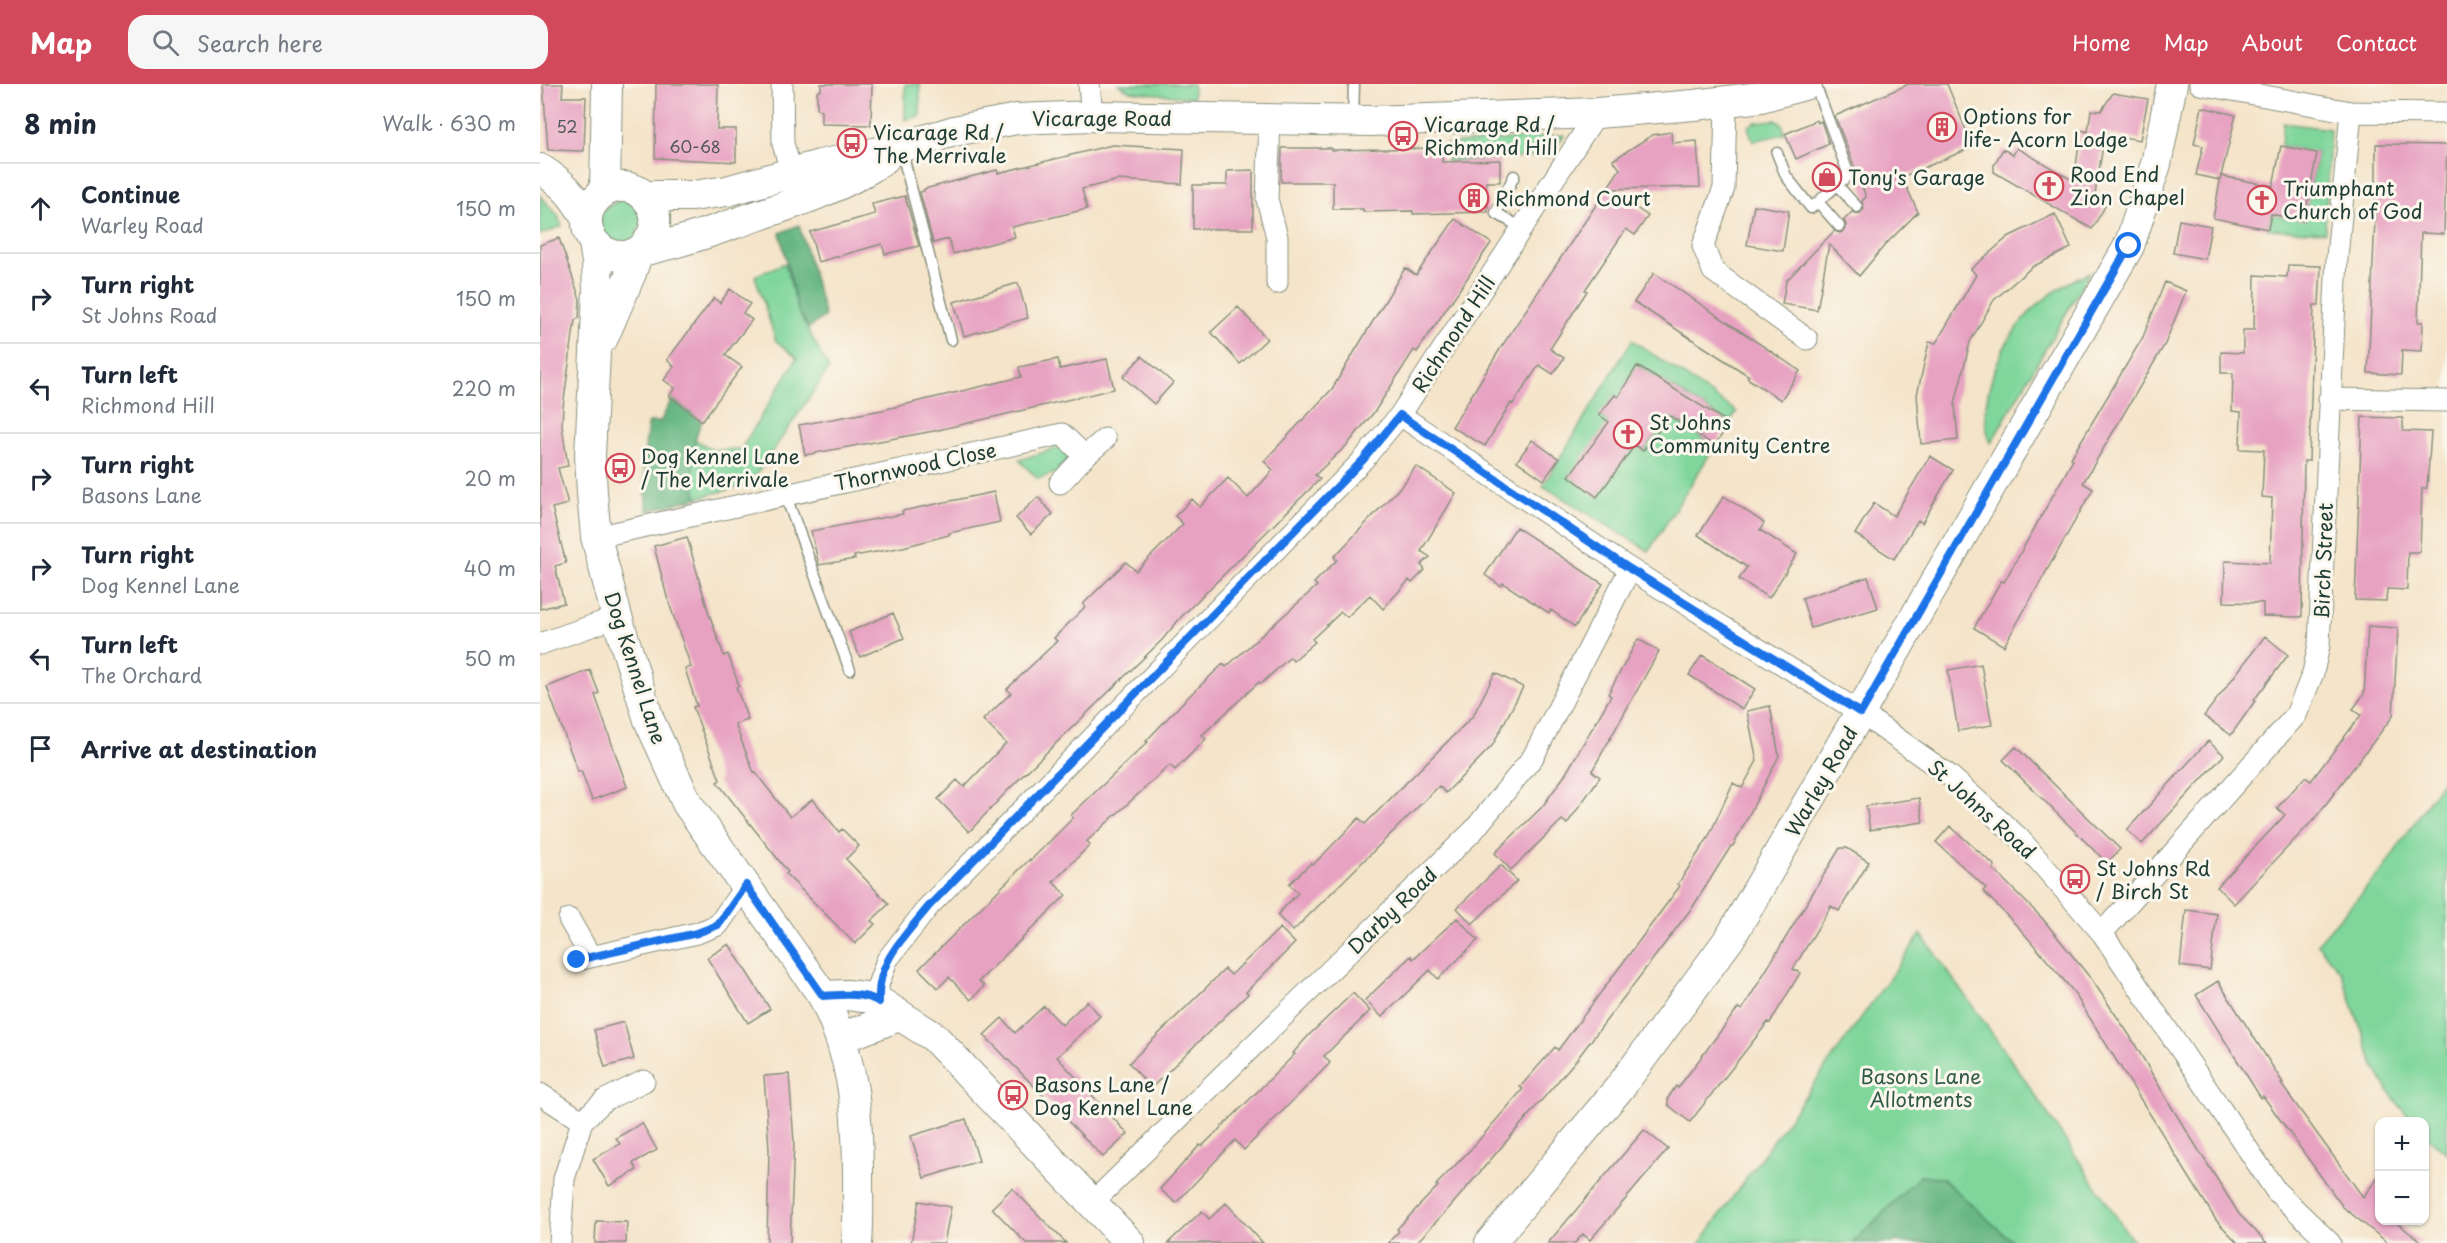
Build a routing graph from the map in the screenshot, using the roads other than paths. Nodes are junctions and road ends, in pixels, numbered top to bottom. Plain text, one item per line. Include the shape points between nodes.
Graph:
1 (607, 84) edge
2 (782, 84) edge
3 (1089, 84) edge
4 (1354, 84) edge
5 (1806, 84) edge
6 (1815, 84) edge
7 (2172, 84) edge
8 (2200, 84) edge
9 (1726, 101) junction
10 (2351, 112) junction
11 (1597, 113) junction
12 (2447, 113) edge
13 (1092, 116) junction
14 (1270, 120) junction
15 (1353, 121) junction
16 (901, 147) junction
17 (1777, 153) dead end
18 (552, 176) edge
19 (1514, 176) dead end
20 (1837, 185) junction
21 (796, 187) junction
22 (627, 192) junction
23 (1818, 202) junction
24 (1857, 207) dead end
25 (1839, 226) dead end
26 (1522, 228) junction
27 (590, 231) junction
28 (638, 252) junction
29 (1277, 282) dead end
30 (1807, 339) dead end
31 (951, 340) dead end
32 (594, 366) junction
33 (2329, 399) junction
34 (2447, 401) edge
35 (1400, 415) junction
36 (1105, 439) dead end
37 (1085, 456) junction
38 (1060, 483) dead end
39 (785, 494) junction
40 (596, 537) junction
41 (1630, 569) junction
42 (617, 617) junction
43 (540, 644) edge
44 (850, 670) dead end
45 (1861, 713) junction
46 (746, 885) junction
47 (569, 919) dead end
48 (2102, 933) junction
49 (823, 996) junction
50 (886, 1014) junction
51 (841, 1038) junction
52 (644, 1081) dead end
53 (540, 1094) edge
54 (582, 1120) junction
55 (1092, 1203) junction
56 (560, 1243) edge
57 (856, 1243) edge
58 (1130, 1243) edge
59 (1490, 1243) edge
60 (2330, 1243) edge

1 - 22 main road via 606,125 611,152
2 - 21 street via 783,144
3 - 13 street
4 - 15 lane
5 - 9 main road, Vicarage Road via 1761,97
6 - 20 lane via 1849,175
7 - 45 main road, Warley Road via 2156,164 2129,246
8 - 10 street
9 - 11 main road, Vicarage Road
9 - 30 street via 1724,188 1703,246 1707,259 1713,271
10 - 12 street
10 - 33 street, Birch Street
11 - 15 main road, Vicarage Road
11 - 26 street, Richmond Hill
13 - 14 main road, Vicarage Road
13 - 16 main road, Vicarage Road via 1017,119 954,131
14 - 15 main road, Vicarage Road
14 - 29 street via 1267,199 1277,237
16 - 21 main road, Vicarage Road via 866,171
16 - 31 lane
17 - 23 lane via 1786,176 1811,208
18 - 22 main road, Vicarage Road via 587,190
18 - 27 main road, Vicarage Road via 574,197
19 - 26 lane via 1496,213
20 - 23 lane
20 - 24 lane
21 - 22 main road, Vicarage Road via 693,196
21 - 28 main road, Vicarage Road via 701,236
22 - 27 main road via 590,208
22 - 28 main road via 654,210 655,231
23 - 25 lane
26 - 35 street, Richmond Hill
27 - 28 main road, Vicarage Road via 609,254 624,256
27 - 32 main road, Dog Kennel Lane via 598,291
28 - 32 main road, Dog Kennel Lane
32 - 40 main road, Dog Kennel Lane via 590,455
33 - 34 street
33 - 48 street, Birch Street via 2319,645 2313,673 2296,715
35 - 41 street, St Johns Road
35 - 50 street, Richmond Hill via 1363,460 929,906 886,960 878,985
36 - 37 street
37 - 38 street
37 - 39 street, Thornwood Close via 1062,434
39 - 40 street, Thornwood Close
39 - 44 lane
40 - 42 main road, Dog Kennel Lane
41 - 45 street, St Johns Road
41 - 55 street, Darby Road via 1533,757 1474,830
42 - 43 street
42 - 46 main road, Dog Kennel Lane via 649,720 687,803
45 - 48 street, St Johns Road via 1950,776 2018,837
45 - 59 main road, Warley Road via 1730,938 1621,1086
46 - 47 street via 718,925 583,958
46 - 49 main road, Dog Kennel Lane
48 - 60 street, St Johns Road via 2276,1191
49 - 50 main road via 873,998
49 - 51 main road, Dog Kennel Lane
50 - 51 main road
50 - 55 main road via 934,1037
51 - 57 main road, Dog Kennel Lane via 855,1097
52 - 54 street via 605,1100
53 - 54 street
54 - 56 street via 564,1179
55 - 58 main road

